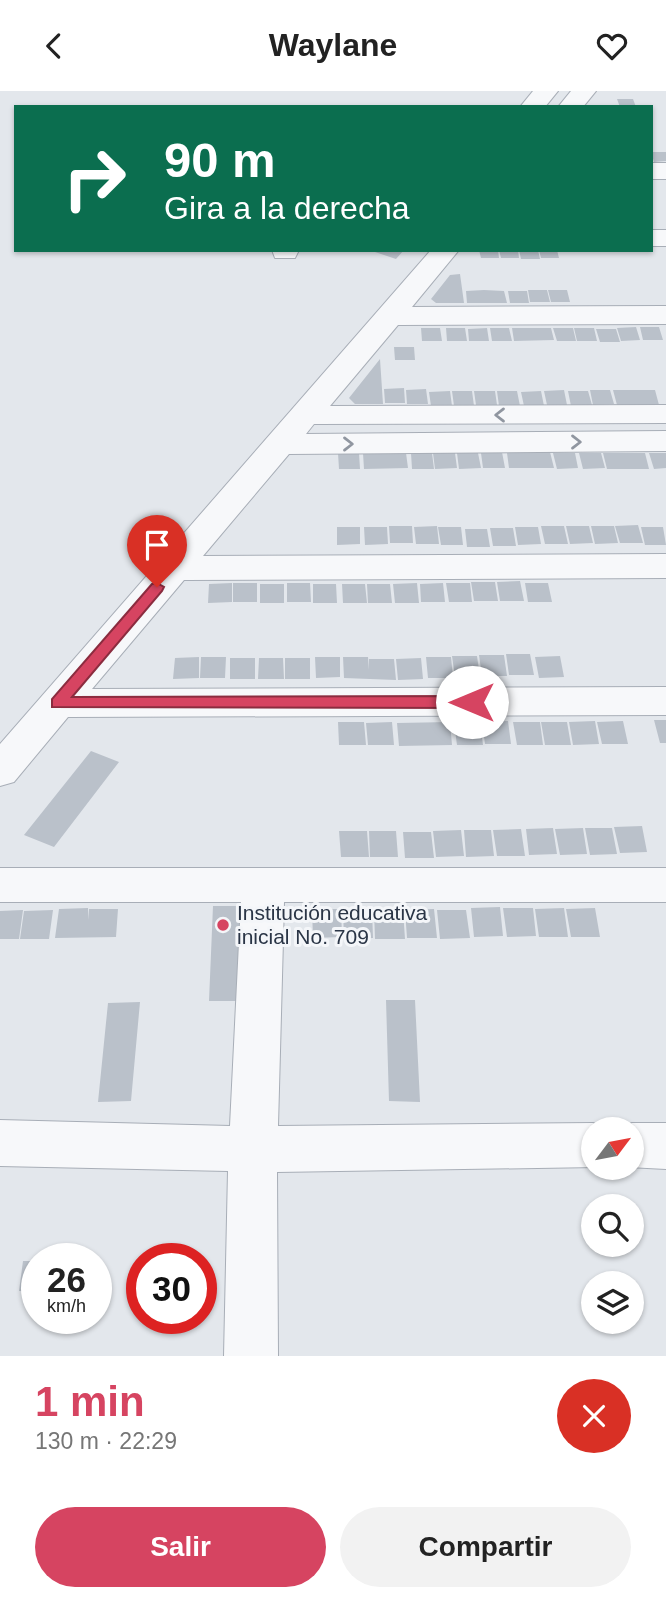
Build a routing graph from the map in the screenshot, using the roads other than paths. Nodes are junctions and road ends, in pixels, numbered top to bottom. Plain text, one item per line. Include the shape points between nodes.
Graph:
1 (546, 91) edge
2 (584, 91) edge
3 (534, 105) edge
4 (572, 105) edge
5 (444, 252) edge
6 (666, 315) edge
7 (389, 316) junction
8 (666, 414) edge
9 (302, 415) junction
10 (666, 441) edge
11 (280, 444) junction
12 (666, 566) edge
13 (173, 568) junction
14 (666, 702) edge
15 (58, 703) junction
16 (0, 771) edge
17 (0, 885) edge
18 (263, 885) junction
19 (666, 885) edge
20 (0, 1143) edge
21 (581, 1146) edge
22 (644, 1146) edge
23 (666, 1146) edge
24 (253, 1149) junction
25 (251, 1356) edge

1 - 3 street
2 - 4 street
5 - 7 street
6 - 7 street
7 - 9 street
8 -> 9 street
9 - 11 street
11 -> 10 street
11 - 13 street
12 - 13 street
13 - 15 street
14 - 15 street
15 - 16 street
17 - 18 street
18 - 19 street
18 - 24 street
20 - 24 street
21 - 24 street
22 - 23 street
24 - 25 street

